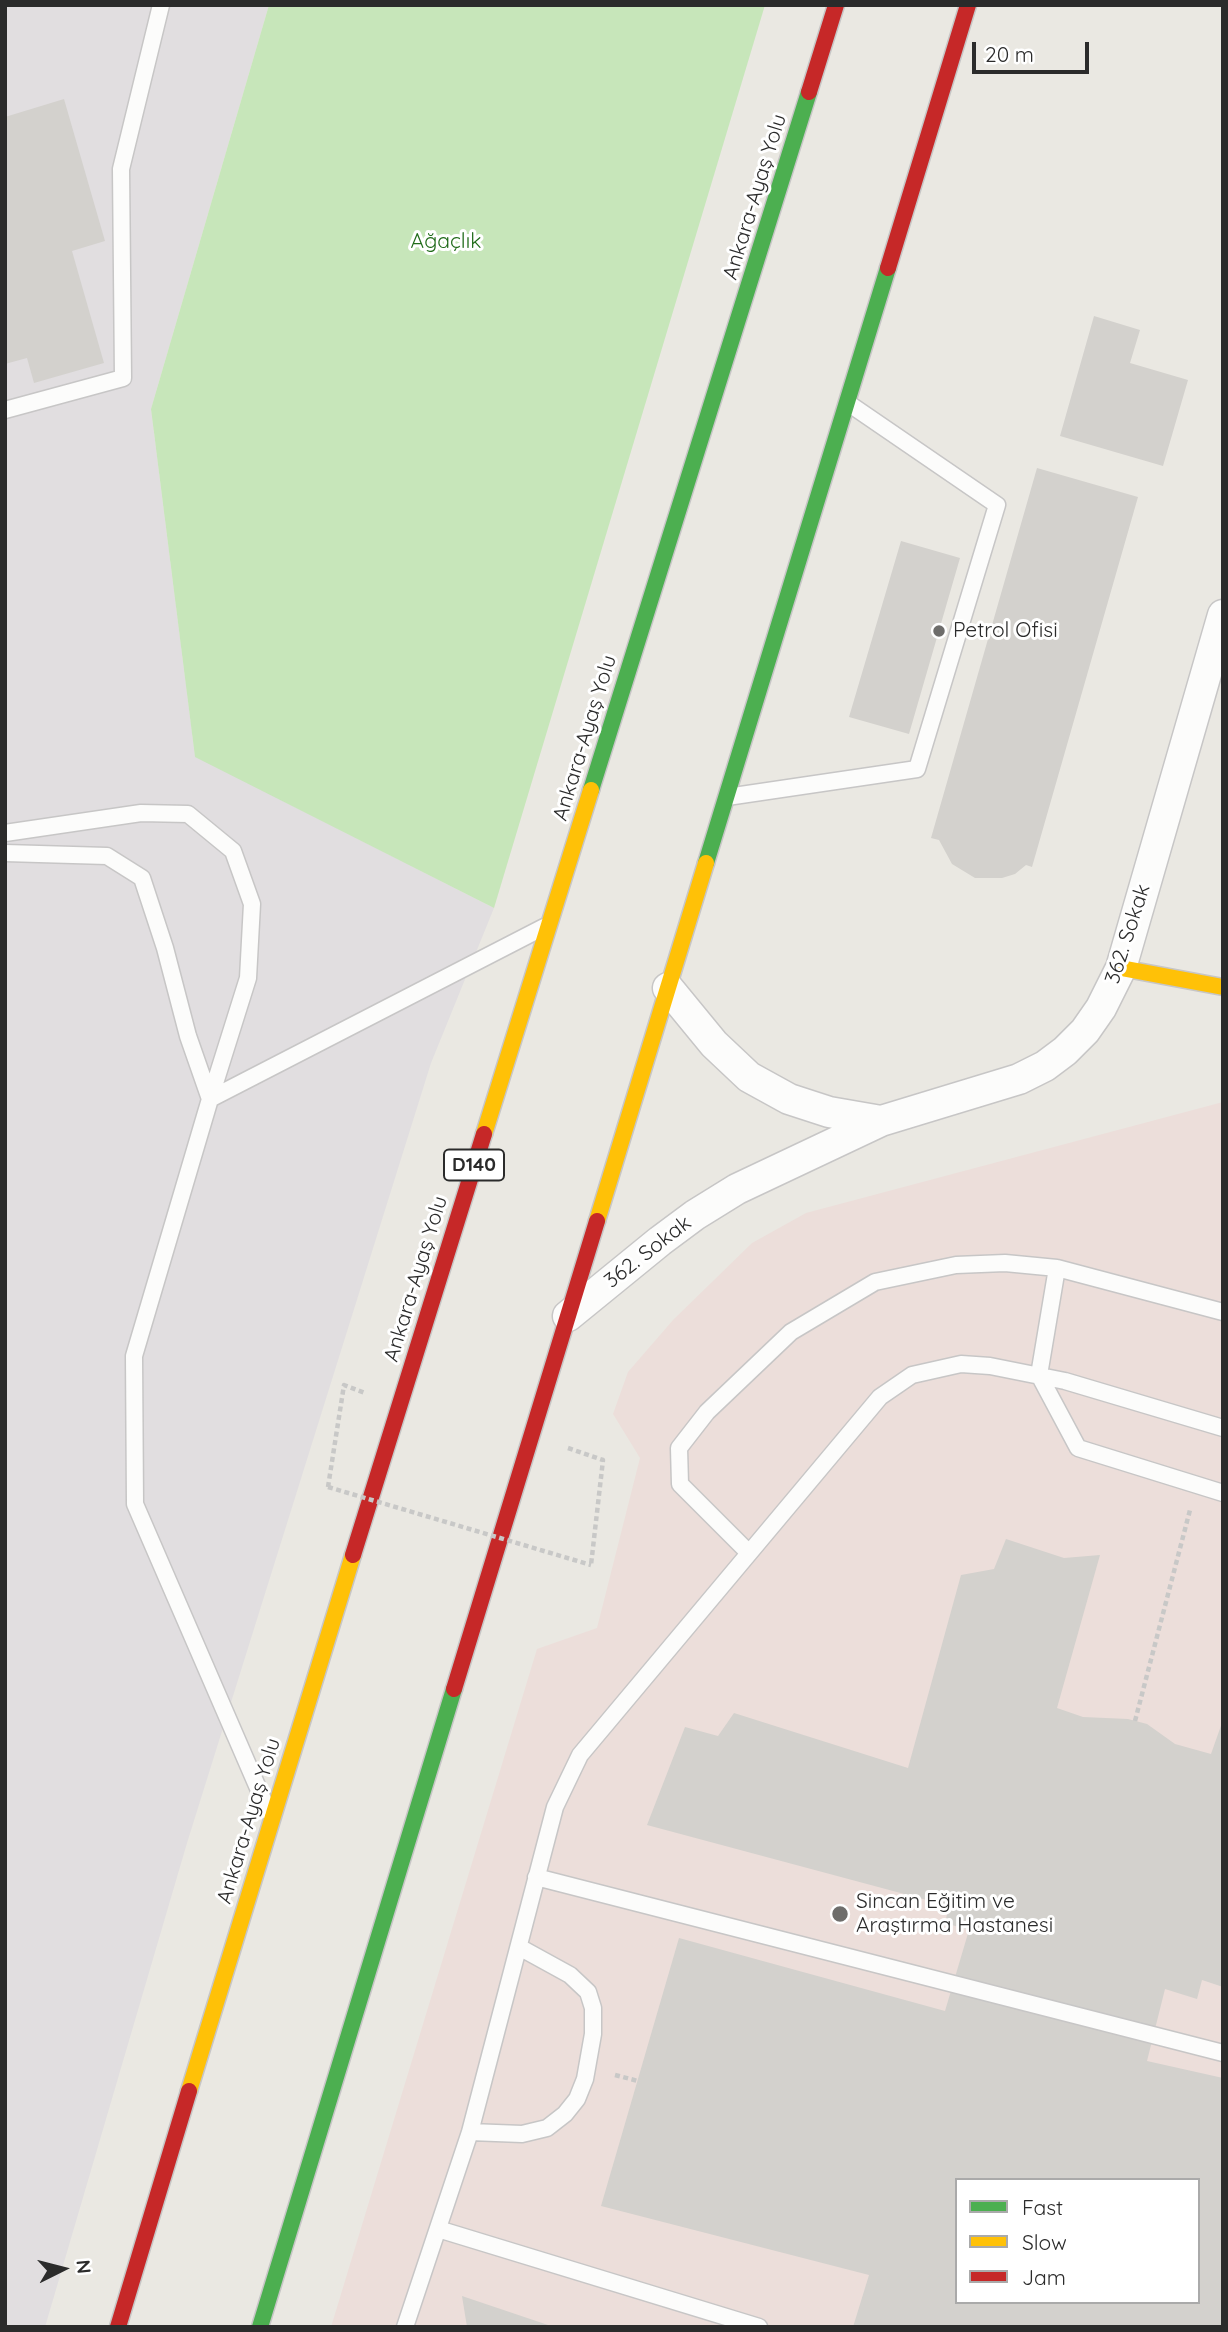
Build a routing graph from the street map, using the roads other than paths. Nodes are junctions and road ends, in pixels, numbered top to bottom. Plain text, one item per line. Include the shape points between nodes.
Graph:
1 (161, 5) edge
2 (836, 5) edge
3 (968, 5) edge
4 (847, 403) junction
5 (5, 410) edge
6 (1223, 615) edge
7 (727, 797) junction
8 (5, 833) edge
9 (5, 853) edge
10 (549, 925) junction
11 (1121, 968) junction
12 (1223, 987) edge
13 (668, 988) junction
14 (210, 1099) junction
15 (881, 1121) junction
16 (1058, 1268) junction
17 (1223, 1312) edge
18 (568, 1316) junction
19 (1039, 1375) junction
20 (1223, 1428) edge
21 (1223, 1493) edge
22 (749, 1553) junction
23 (271, 1819) junction
24 (536, 1877) junction
25 (519, 1947) junction
26 (1223, 2053) edge
27 (470, 2132) junction
28 (438, 2229) junction
29 (118, 2327) edge
30 (260, 2327) edge
31 (405, 2327) edge
32 (759, 2327) edge

1 - 5 lane via 121,169 123,378
2 - 10 main road, Ankara-Ayaş Yolu / D140
3 - 4 main road
4 - 7 main road
4 - 7 lane via 997,505 917,769
6 - 11 street, 362. Sokak
7 - 13 main road
8 - 14 lane via 141,813 188,814 233,851 252,904 248,978
9 - 14 lane via 107,856 142,878
10 - 14 lane
10 - 23 main road, Ankara-Ayaş Yolu / D140
11 - 12 main road
11 - 15 street, 362. Sokak via 1085,1031 1045,1066 1019,1079
13 - 15 street, 362. Sokak via 714,1044 749,1077 789,1099
13 - 18 main road
14 - 23 lane via 134,1356 135,1504
15 - 18 street, 362. Sokak via 737,1189 669,1234
16 - 17 lane
16 - 19 lane
16 - 22 lane via 956,1265 875,1282 791,1332 707,1412 679,1448 680,1484
18 - 30 main road
19 - 20 lane
19 - 21 lane via 1078,1448
19 - 22 lane via 961,1364 912,1376 880,1397
22 - 24 lane via 580,1755 555,1807
23 - 29 main road, Ankara-Ayaş Yolu / D140
24 - 25 lane
24 - 26 lane
25 - 27 lane
25 - 27 lane via 570,1975 588,1992 593,2034 585,2079 577,2099 547,2128 522,2134
27 - 28 lane
28 - 31 lane
28 - 32 lane

